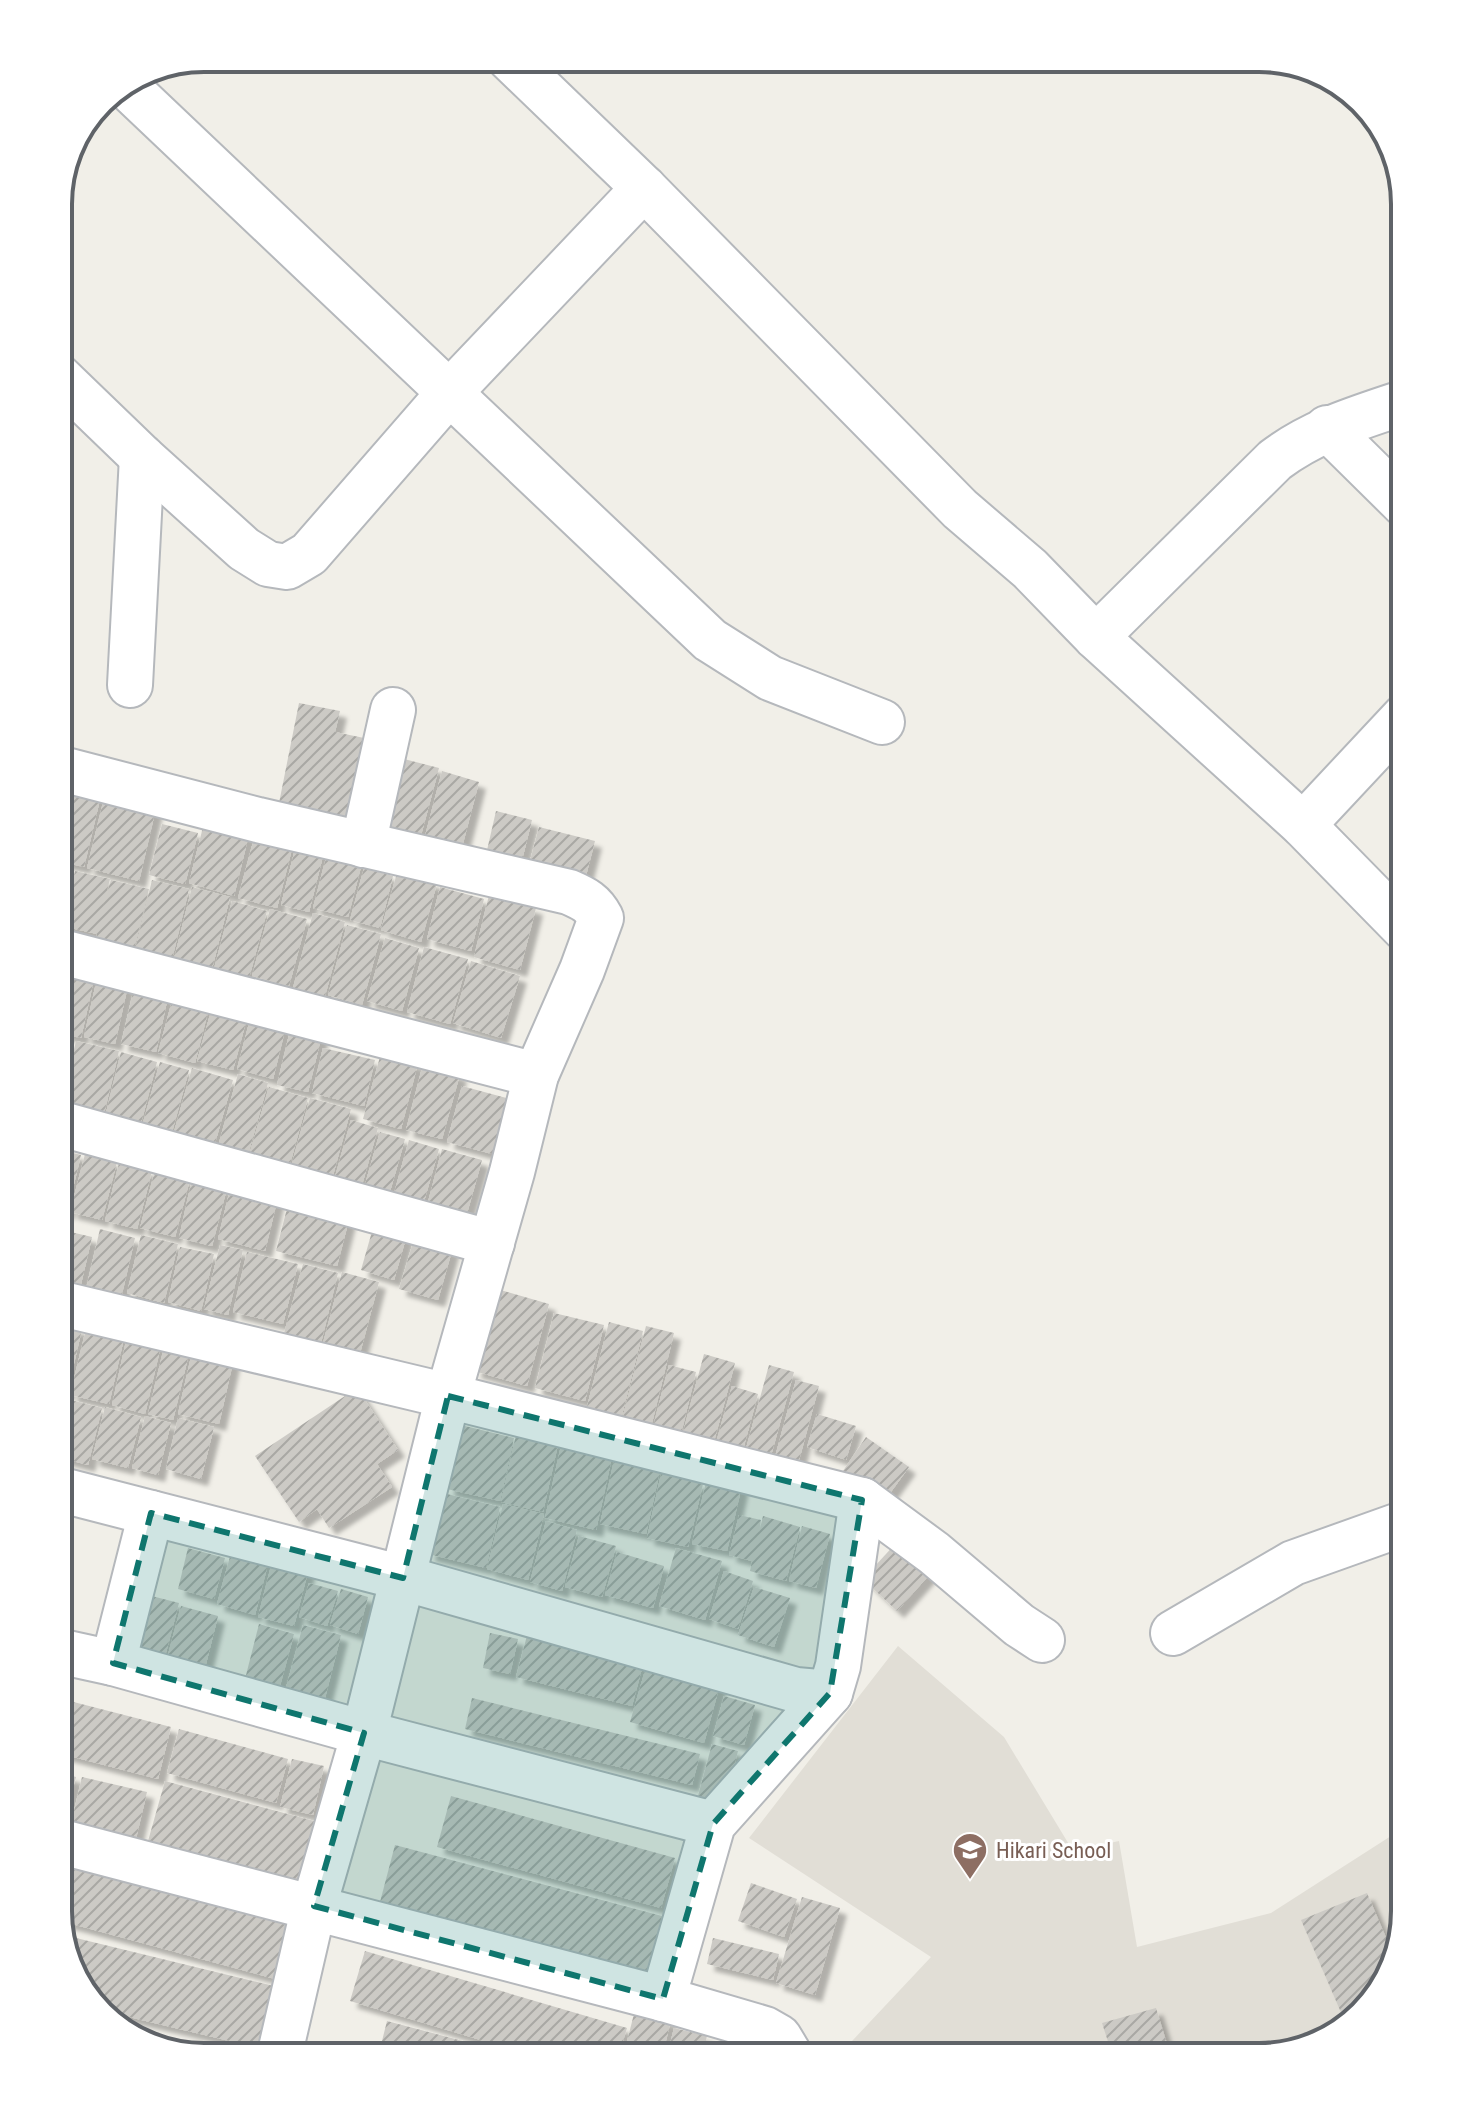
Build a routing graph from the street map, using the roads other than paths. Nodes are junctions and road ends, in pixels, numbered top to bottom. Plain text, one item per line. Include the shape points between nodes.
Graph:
1 (524, 72) edge
2 (133, 93) edge
3 (644, 188) junction
4 (72, 390) edge
5 (450, 392) junction
6 (1391, 407) edge
7 (1327, 428) junction
8 (142, 457) junction
9 (1391, 491) edge
10 (1096, 637) junction
11 (130, 685) dead end
12 (393, 710) dead end
13 (882, 722) dead end
14 (1391, 731) edge
15 (72, 772) edge
16 (1303, 825) junction
17 (363, 845) junction
18 (1391, 915) edge
19 (72, 955) edge
20 (536, 1075) junction
21 (72, 1127) edge
22 (492, 1243) junction
23 (72, 1306) edge
24 (448, 1396) junction
25 (72, 1493) edge
26 (862, 1500) junction
27 (151, 1513) junction
28 (1391, 1528) edge
29 (403, 1578) junction
30 (1173, 1633) dead end
31 (1042, 1640) dead end
32 (72, 1654) edge
33 (113, 1663) junction
34 (830, 1693) junction
35 (364, 1733) junction
36 (713, 1824) junction
37 (72, 1845) edge
38 (314, 1906) junction
39 (663, 1999) junction
40 (282, 2043) edge
41 (784, 2043) edge

1 - 3 street
2 - 5 street
3 - 5 street
3 - 10 street via 960,509 1030,569
4 - 8 street
5 - 8 street via 309,554 287,567 268,564 244,549
5 - 13 street via 710,640 770,678
6 - 7 street
7 - 9 street
7 - 10 street via 1275,460
8 - 11 street
10 - 16 street
12 - 17 street
14 - 16 street
15 - 17 street
16 - 18 street
17 - 20 street via 569,892 595,907 601,918
19 - 20 street
20 - 22 street
21 - 22 street
22 - 24 street
23 - 24 street
24 - 26 street
24 - 29 street
25 - 27 street
26 - 31 street
26 - 34 street
27 - 29 street
27 - 33 street
28 - 30 street via 1293,1563
29 - 34 street via 796,1690
29 - 35 street
32 - 33 street
33 - 35 street
34 - 36 street
35 - 36 street
35 - 38 street
36 - 39 street
37 - 38 street
38 - 39 street
38 - 40 street
39 - 41 street via 765,2029

